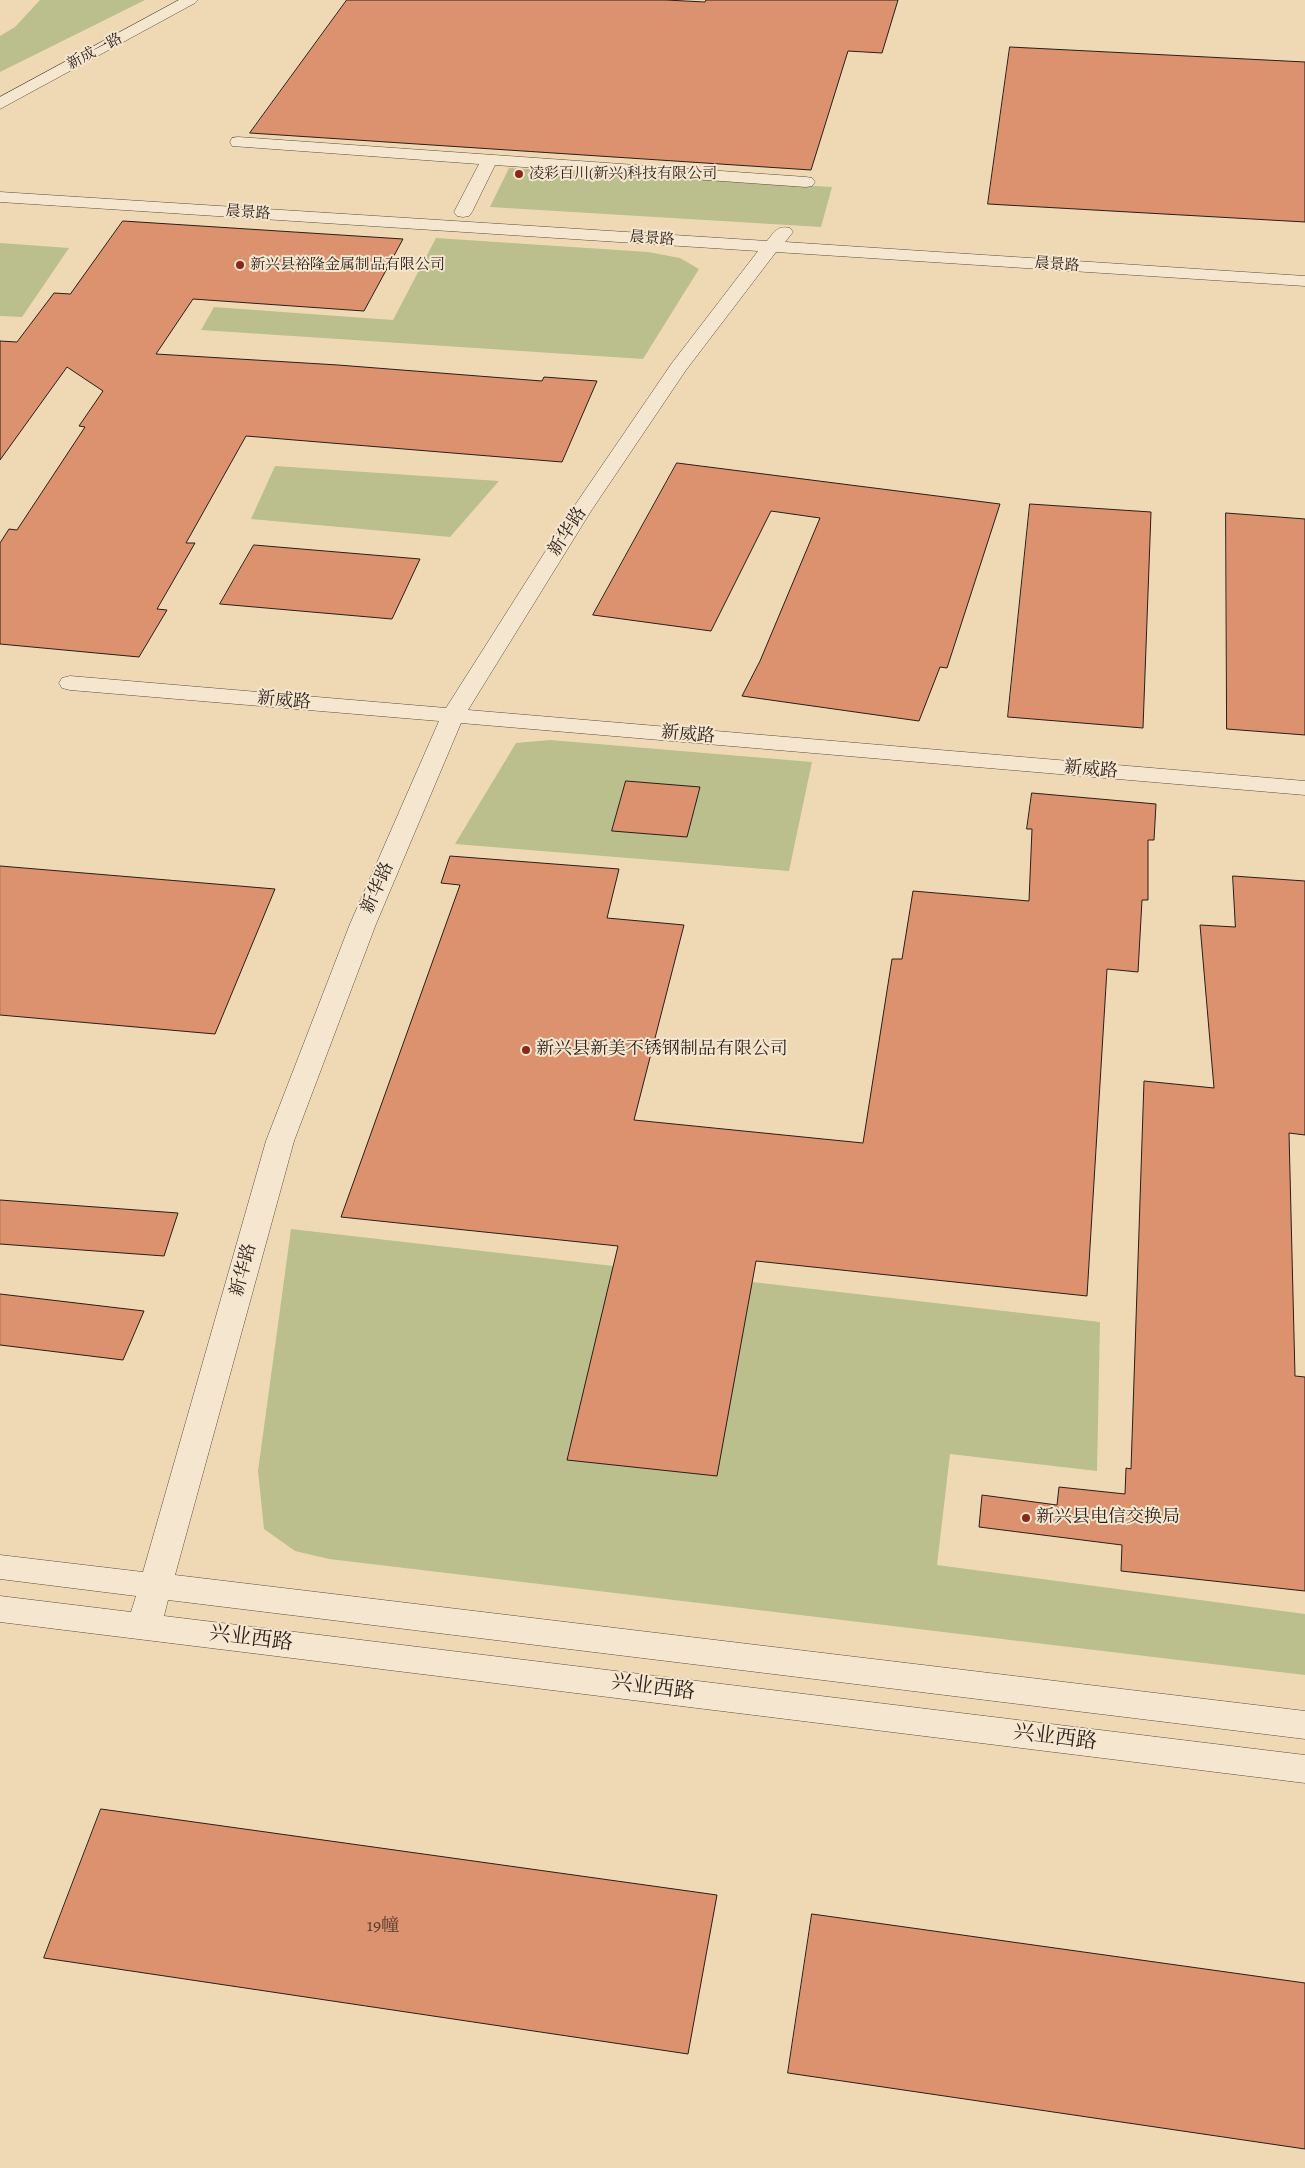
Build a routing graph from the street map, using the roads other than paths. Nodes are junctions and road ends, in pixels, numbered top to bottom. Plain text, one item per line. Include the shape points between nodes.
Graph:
1 (172, 0) edge
2 (190, 0) edge
3 (0, 93) edge
4 (0, 104) edge
5 (238, 142) dead end
6 (489, 160) junction
7 (0, 182) edge
8 (806, 182) dead end
9 (0, 197) edge
10 (463, 212) junction
11 (777, 239) junction
12 (1305, 266) edge
13 (1305, 281) edge
14 (70, 683) dead end
15 (454, 715) junction
16 (1305, 788) edge
17 (0, 1567) edge
18 (157, 1586) junction
19 (0, 1609) edge
20 (144, 1626) junction
21 (1305, 1725) edge
22 (1305, 1769) edge

1 - 3 street, 新成一路
2 - 4 street, 新成一路
5 - 6 street
6 - 8 street
6 - 10 street
7 - 10 street, 晨景路
9 - 11 street, 晨景路
10 - 11 street, 晨景路
11 - 12 street, 晨景路
11 - 13 street, 晨景路
11 - 15 street, 新华路 via 679,368 587,503
14 - 15 street, 新威路
15 - 16 street, 新威路
15 - 18 street, 新华路 via 363,924 280,1141
17 - 18 street
18 - 20 street, 新华路
18 - 21 street
19 - 20 street, 兴业西路
20 - 22 street, 兴业西路

